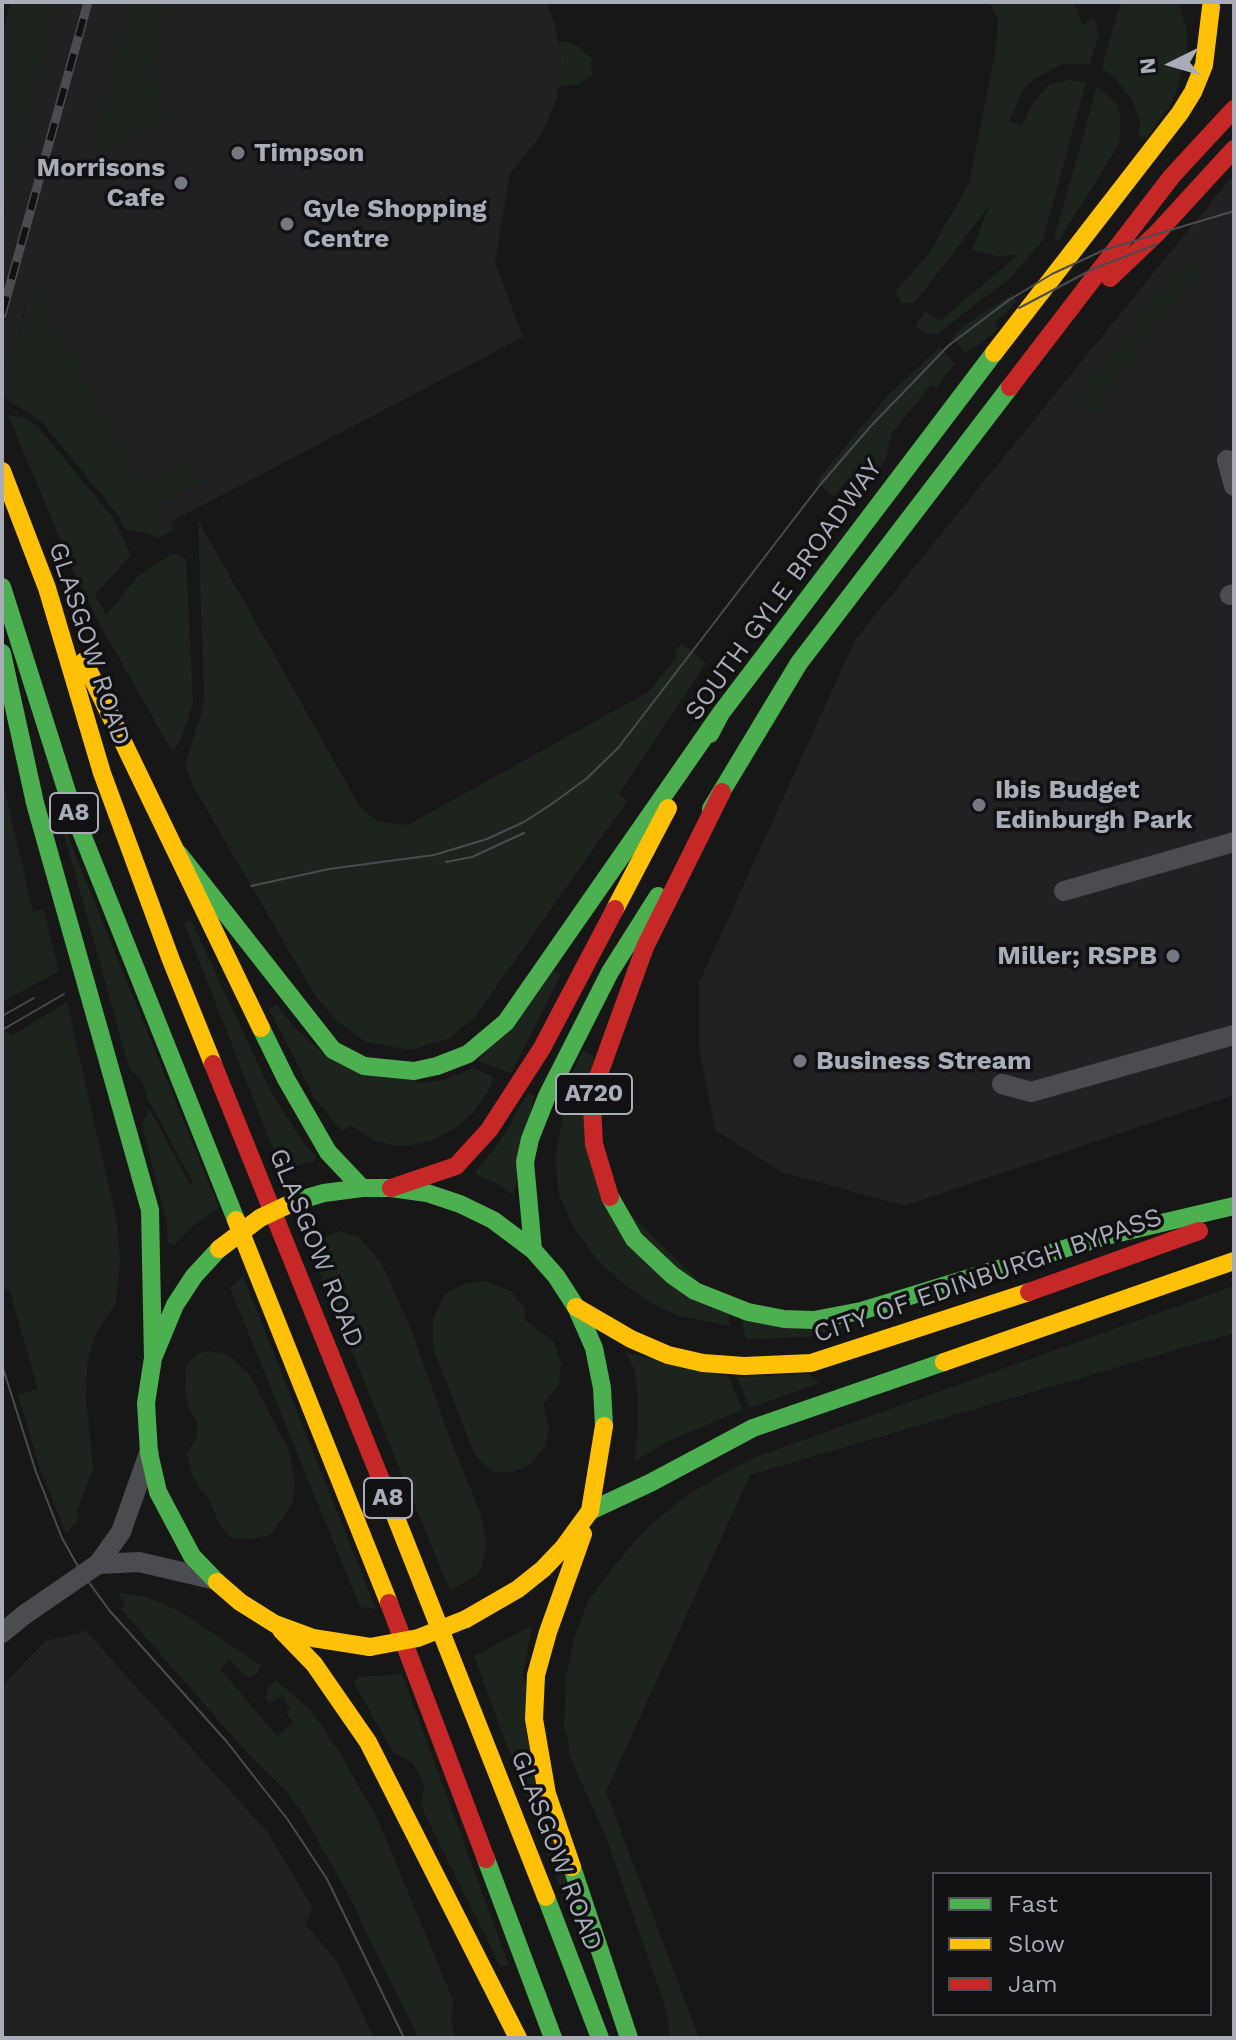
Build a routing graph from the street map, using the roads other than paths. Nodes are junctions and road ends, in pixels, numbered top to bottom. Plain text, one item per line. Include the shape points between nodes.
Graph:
1 (1210, 5) edge
2 (1228, 25) dead end
3 (1234, 109) edge
4 (1234, 149) edge
5 (1059, 325) junction
6 (1227, 460) dead end
7 (2, 471) edge
8 (1234, 486) edge
9 (2, 587) edge
10 (47, 588) junction
11 (2, 653) edge
12 (721, 713) junction
13 (722, 792) junction
14 (1234, 842) edge
15 (179, 854) junction
16 (1064, 891) dead end
17 (1234, 1035) edge
18 (1002, 1084) dead end
19 (362, 1188) junction
20 (391, 1188) junction
21 (1234, 1206) edge
22 (1234, 1219) edge
23 (533, 1250) junction
24 (1234, 1261) edge
25 (576, 1307) junction
26 (153, 1358) junction
27 (149, 1453) junction
28 (588, 1514) junction
29 (98, 1564) junction
30 (213, 1579) junction
31 (275, 1624) junction
32 (2, 1633) edge
33 (518, 2038) edge
34 (553, 2038) edge
35 (600, 2038) edge
36 (629, 2038) edge

1 - 2 main road, SOUTH GYLE BROADWAY
1 - 12 main road, SOUTH GYLE BROADWAY via 1204,65 1180,113
3 - 5 main road via 1172,176
4 - 5 main road via 1140,251
5 - 13 main road via 799,663
6 - 8 street
7 - 10 main road, GLASGOW ROAD / A8
9 - 34 main road, A8 via 74,814 392,1610
10 - 15 main road
10 - 35 main road, GLASGOW ROAD / A8 via 102,773 171,960 459,1672
11 - 26 main road via 35,803 150,1210
12 - 15 main road via 506,1022 468,1054 437,1066 414,1071 373,1068 333,1050
12 - 20 main road, SOUTH GYLE BROADWAY via 542,1048 489,1130 456,1166
13 - 21 main road, A720 via 645,947 595,1085 592,1107 594,1144 607,1192 634,1239 672,1275 748,1312 814,1320 861,1311 1106,1236
13 - 23 main road via 610,972 547,1096 525,1162
14 - 16 street
15 - 19 main road via 286,1079 328,1152
17 - 18 street via 1031,1092
19 - 20 main road
19 - 26 main road, bridge via 296,1201 260,1218 219,1249 175,1305
20 - 23 main road via 460,1204 493,1220
22 - 25 main road, CITY OF EDINBURGH BYPASS via 811,1363 744,1366 668,1355
23 - 25 main road
24 - 28 main road via 753,1428
25 - 28 main road via 594,1348 602,1388 604,1431
26 - 27 main road via 146,1403
27 - 29 street via 121,1532
27 - 30 main road via 158,1492 177,1532
28 - 31 main road, bridge via 563,1548 518,1589 466,1619 418,1638 370,1647 313,1638
28 - 36 main road via 536,1675 534,1719 547,1794
29 - 30 street via 139,1562
29 - 32 street, bridge
30 - 31 main road
31 - 33 main road via 314,1664 368,1742

